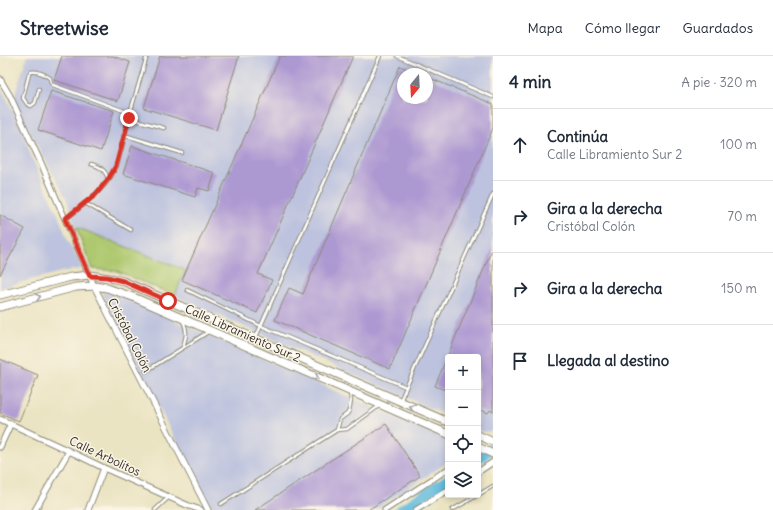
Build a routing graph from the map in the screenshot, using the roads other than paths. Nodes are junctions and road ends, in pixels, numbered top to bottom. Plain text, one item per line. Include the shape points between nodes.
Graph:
1 (147, 56) edge
2 (380, 56) edge
3 (397, 56) edge
4 (0, 79) edge
5 (38, 89) dead end
6 (493, 97) edge
7 (130, 113) junction
8 (129, 118) junction
9 (164, 128) dead end
10 (124, 135) junction
11 (182, 153) dead end
12 (91, 164) dead end
13 (109, 178) junction
14 (493, 194) edge
15 (85, 203) junction
16 (65, 219) junction
17 (131, 230) dead end
18 (90, 276) junction
19 (94, 286) junction
20 (188, 290) dead end
21 (0, 295) edge
22 (168, 301) junction
23 (0, 307) edge
24 (164, 310) junction
25 (183, 319) junction
26 (261, 326) junction
27 (210, 330) junction
28 (255, 339) junction
29 (183, 347) junction
30 (251, 348) junction
31 (146, 371) dead end
32 (406, 386) junction
33 (350, 392) junction
34 (385, 395) junction
35 (400, 402) junction
36 (381, 405) junction
37 (396, 411) junction
38 (0, 419) edge
39 (445, 421) edge
40 (11, 423) junction
41 (337, 430) junction
42 (445, 433) edge
43 (481, 437) edge
44 (491, 441) edge
45 (0, 447) edge
46 (481, 448) edge
47 (481, 449) edge
48 (69, 450) junction
49 (493, 454) edge
50 (493, 462) edge
51 (104, 468) junction
52 (481, 470) edge
53 (445, 471) edge
54 (493, 486) edge
55 (445, 492) edge
56 (481, 493) edge
57 (169, 497) junction
58 (473, 498) edge
59 (221, 504) dead end
60 (35, 510) edge
61 (88, 510) edge
62 (155, 510) edge
63 (201, 510) edge
64 (208, 510) edge
65 (385, 510) edge
66 (416, 510) edge
67 (452, 510) edge

1 - 7 lane
2 - 26 lane
3 - 6 lane
4 - 16 street, Cristóbal Colón
5 - 7 lane via 35,103 31,106 27,104 23,98 29,74 34,71 48,76 53,85
7 - 8 lane
8 - 9 lane
8 - 10 lane
10 - 11 lane
10 - 13 lane via 116,166
12 - 13 lane via 104,170
13 - 15 lane
14 - 32 lane
15 - 16 lane
15 - 17 lane
16 - 18 street, Cristóbal Colón
18 - 19 street, Cristóbal Colón
18 - 21 main road, Calle Libramiento Sur 2 via 71,277
18 - 22 main road, Calle Libramiento Sur 2 via 119,280
23 -> 19 main road, Calle Libramiento Sur 2 via 76,287
19 - 24 main road, Calle Libramiento Sur 2 via 114,290
19 - 64 street, Cristóbal Colón
20 - 26 lane
22 - 24 main road
22 - 28 main road, Calle Libramiento Sur 2
24 - 25 main road, Calle Libramiento Sur 2
25 - 27 main road, Calle Libramiento Sur 2
25 - 29 lane via 186,328
26 - 28 lane
26 - 32 lane
27 - 29 lane
27 - 30 main road, Calle Libramiento Sur 2
28 - 30 main road
28 - 34 main road, Calle Libramiento Sur 2
29 - 31 lane
30 -> 33 main road, Calle Libramiento Sur 2
32 - 35 lane
33 - 36 main road, Calle Libramiento Sur 2
33 - 41 lane via 349,411 340,419
34 - 35 main road, Calle Libramiento Sur 2
34 - 36 main road
35 - 37 main road
39 -> 35 main road, Calle Libramiento Sur 2
36 - 37 main road, Calle Libramiento Sur 2
36 - 41 lane via 347,429
37 - 42 main road, Calle Libramiento Sur 2
38 - 40 street, Calle Arbolitos
40 - 45 street
40 - 48 street, Calle Arbolitos
41 - 59 lane
43 - 44 main road
44 - 46 street
47 - 49 main road
48 - 51 street, Calle Arbolitos
48 - 60 street
50 - 52 street
51 - 57 street, Calle Arbolitos
51 - 61 street
53 - 65 street
54 - 56 lane
55 - 66 street
57 - 62 lane
57 - 63 street, Calle Arbolitos
58 - 67 lane

